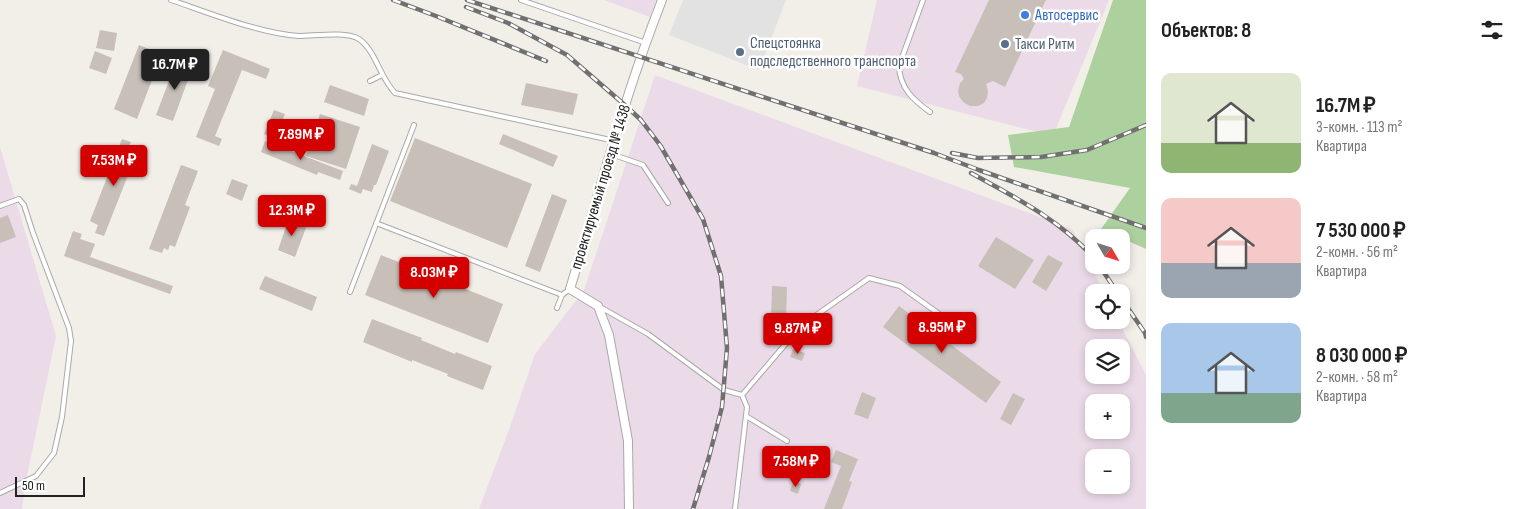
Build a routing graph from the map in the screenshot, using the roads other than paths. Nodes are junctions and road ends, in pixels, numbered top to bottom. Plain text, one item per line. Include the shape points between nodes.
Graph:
1 (171, 0) edge
2 (521, 0) edge
3 (662, 0) edge
4 (922, 0) edge
5 (646, 43) junction
6 (382, 75) junction
7 (370, 81) dead end
8 (930, 112) dead end
9 (414, 125) dead end
10 (615, 141) junction
11 (611, 154) junction
12 (668, 203) dead end
13 (0, 206) edge
14 (376, 224) junction
15 (570, 289) junction
16 (350, 292) dead end
17 (562, 295) junction
18 (598, 306) junction
19 (557, 308) dead end
20 (942, 316) dead end
21 (742, 395) junction
22 (746, 416) junction
23 (787, 441) dead end
24 (0, 493) edge
25 (629, 509) edge
26 (735, 509) edge

1 - 6 lane via 256,28 298,36 345,35 358,38 370,51
2 - 5 lane
3 - 5 street, проектируемый проезд № 1438
4 - 8 lane via 899,66 906,90
5 - 10 street, проектируемый проезд № 1438 via 620,112
6 - 7 lane
6 - 10 lane via 395,93
9 - 14 lane
10 - 11 street, проектируемый проезд № 1438
11 - 12 lane via 643,165
11 - 15 street, проектируемый проезд № 1438
13 - 24 lane via 19,199 24,205 66,319 70,341 62,417 54,454 36,476
14 - 16 lane
14 - 17 lane
15 - 17 lane
15 - 18 street, проектируемый проезд № 1438
17 - 19 lane
18 - 21 lane via 648,334 724,390
18 - 25 street via 610,335 628,441
20 - 21 lane via 900,286 869,278 801,326
21 - 22 lane via 747,407
22 - 23 lane
22 - 26 lane

